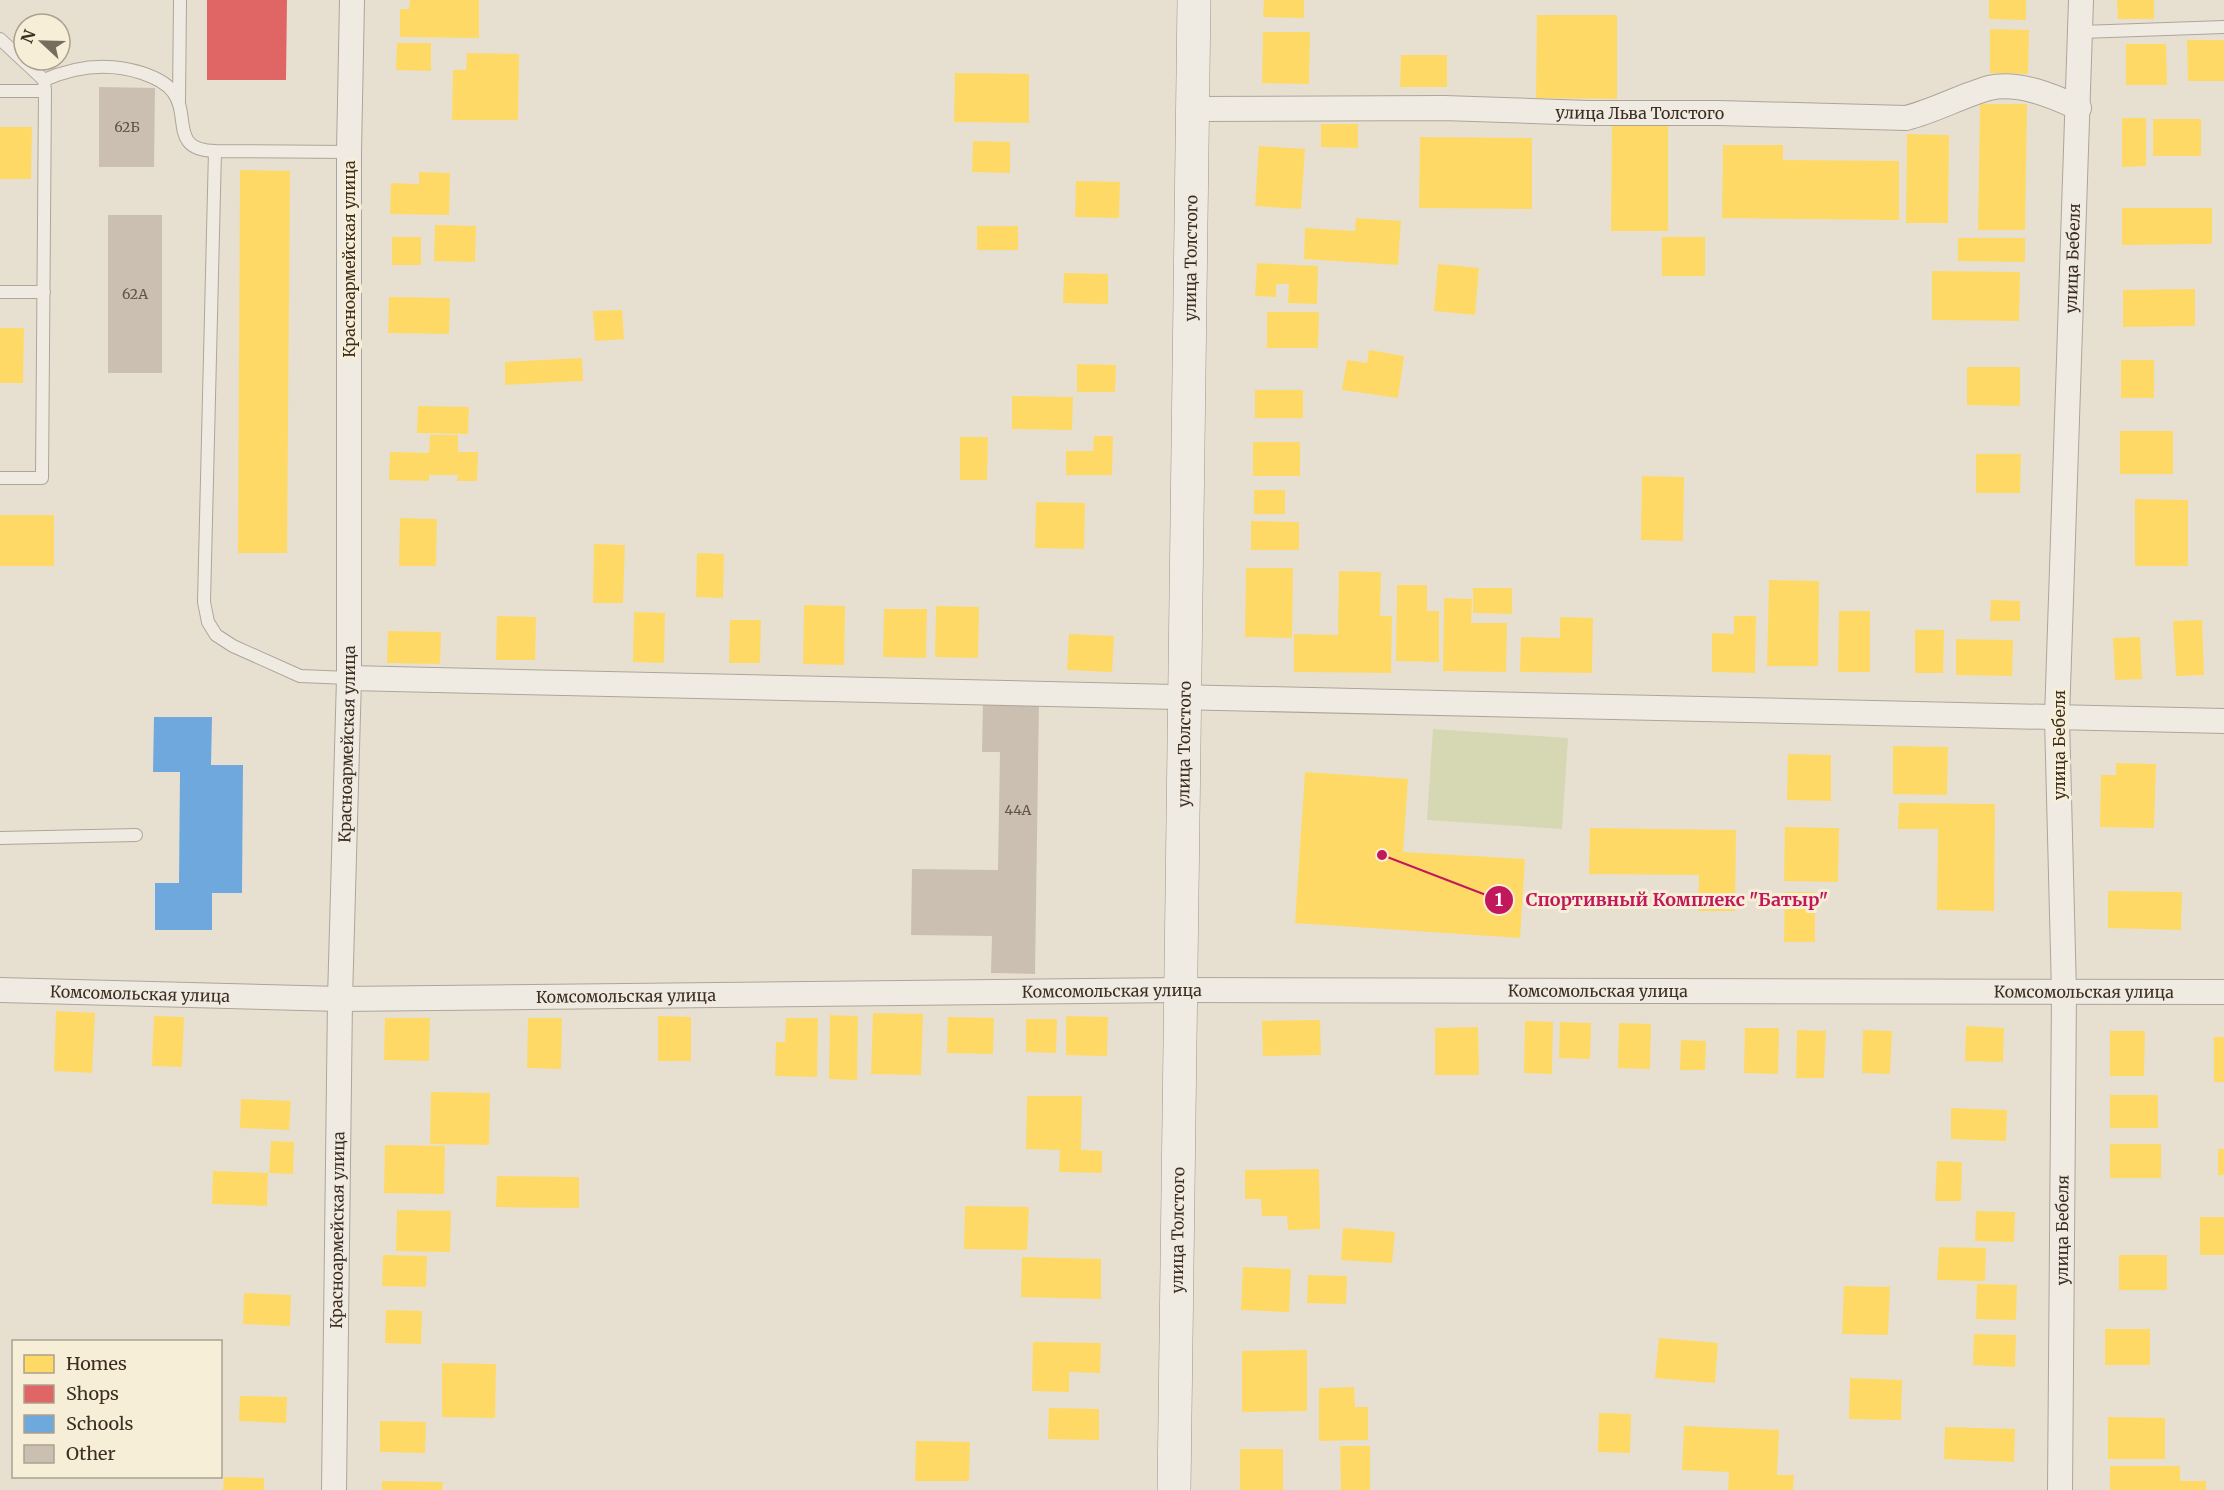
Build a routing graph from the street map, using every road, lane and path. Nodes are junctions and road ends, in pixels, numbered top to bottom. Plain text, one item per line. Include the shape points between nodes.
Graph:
1 (180, 0) edge
2 (352, 0) edge
3 (1194, 0) edge
4 (2081, 0) edge
5 (2224, 27) edge
6 (2081, 32) junction
7 (0, 39) edge
8 (44, 86) junction
9 (0, 91) edge
10 (179, 102) junction
11 (2079, 108) junction
12 (1193, 109) junction
13 (215, 151) junction
14 (349, 152) junction
15 (0, 291) edge
16 (44, 292) junction
17 (0, 478) edge
18 (349, 678) junction
19 (1186, 697) junction
20 (2057, 718) junction
21 (2224, 722) edge
22 (136, 835) dead end
23 (0, 838) edge
24 (0, 990) edge
25 (1181, 990) junction
26 (2064, 992) junction
27 (2224, 992) edge
28 (340, 999) junction
29 (334, 1490) edge
30 (1174, 1490) edge
31 (2060, 1490) edge

1 - 10 lane
2 - 14 street, Красноармейская улица
3 - 12 street, улица Толстого
4 - 6 street, улица Бебеля
5 - 6 lane
6 - 11 street, улица Бебеля
7 - 8 lane
8 - 9 lane
8 - 10 lane via 76,69 129,68 165,84
8 - 16 lane
10 - 13 lane via 183,134 188,142 197,149
11 - 12 street, улица Льва Толстого via 2049,94 1991,88 1906,118 1444,108
11 - 20 street, улица Бебеля
12 - 19 street, улица Толстого
13 - 14 lane
13 - 18 lane via 204,602 208,622 216,635 233,646 300,676
14 - 18 street, Красноармейская улица
15 - 16 lane
16 - 17 lane via 42,478
18 - 19 street
18 - 28 street, Красноармейская улица
19 - 20 street
19 - 25 street, улица Толстого
20 - 21 street
20 - 26 street, улица Бебеля
22 - 23 lane
24 - 28 street, Комсомольская улица
25 - 26 street, Комсомольская улица
25 - 28 street, Комсомольская улица
25 - 30 street, улица Толстого
26 - 27 street, Комсомольская улица
26 - 31 street, улица Бебеля
28 - 29 street, Красноармейская улица

